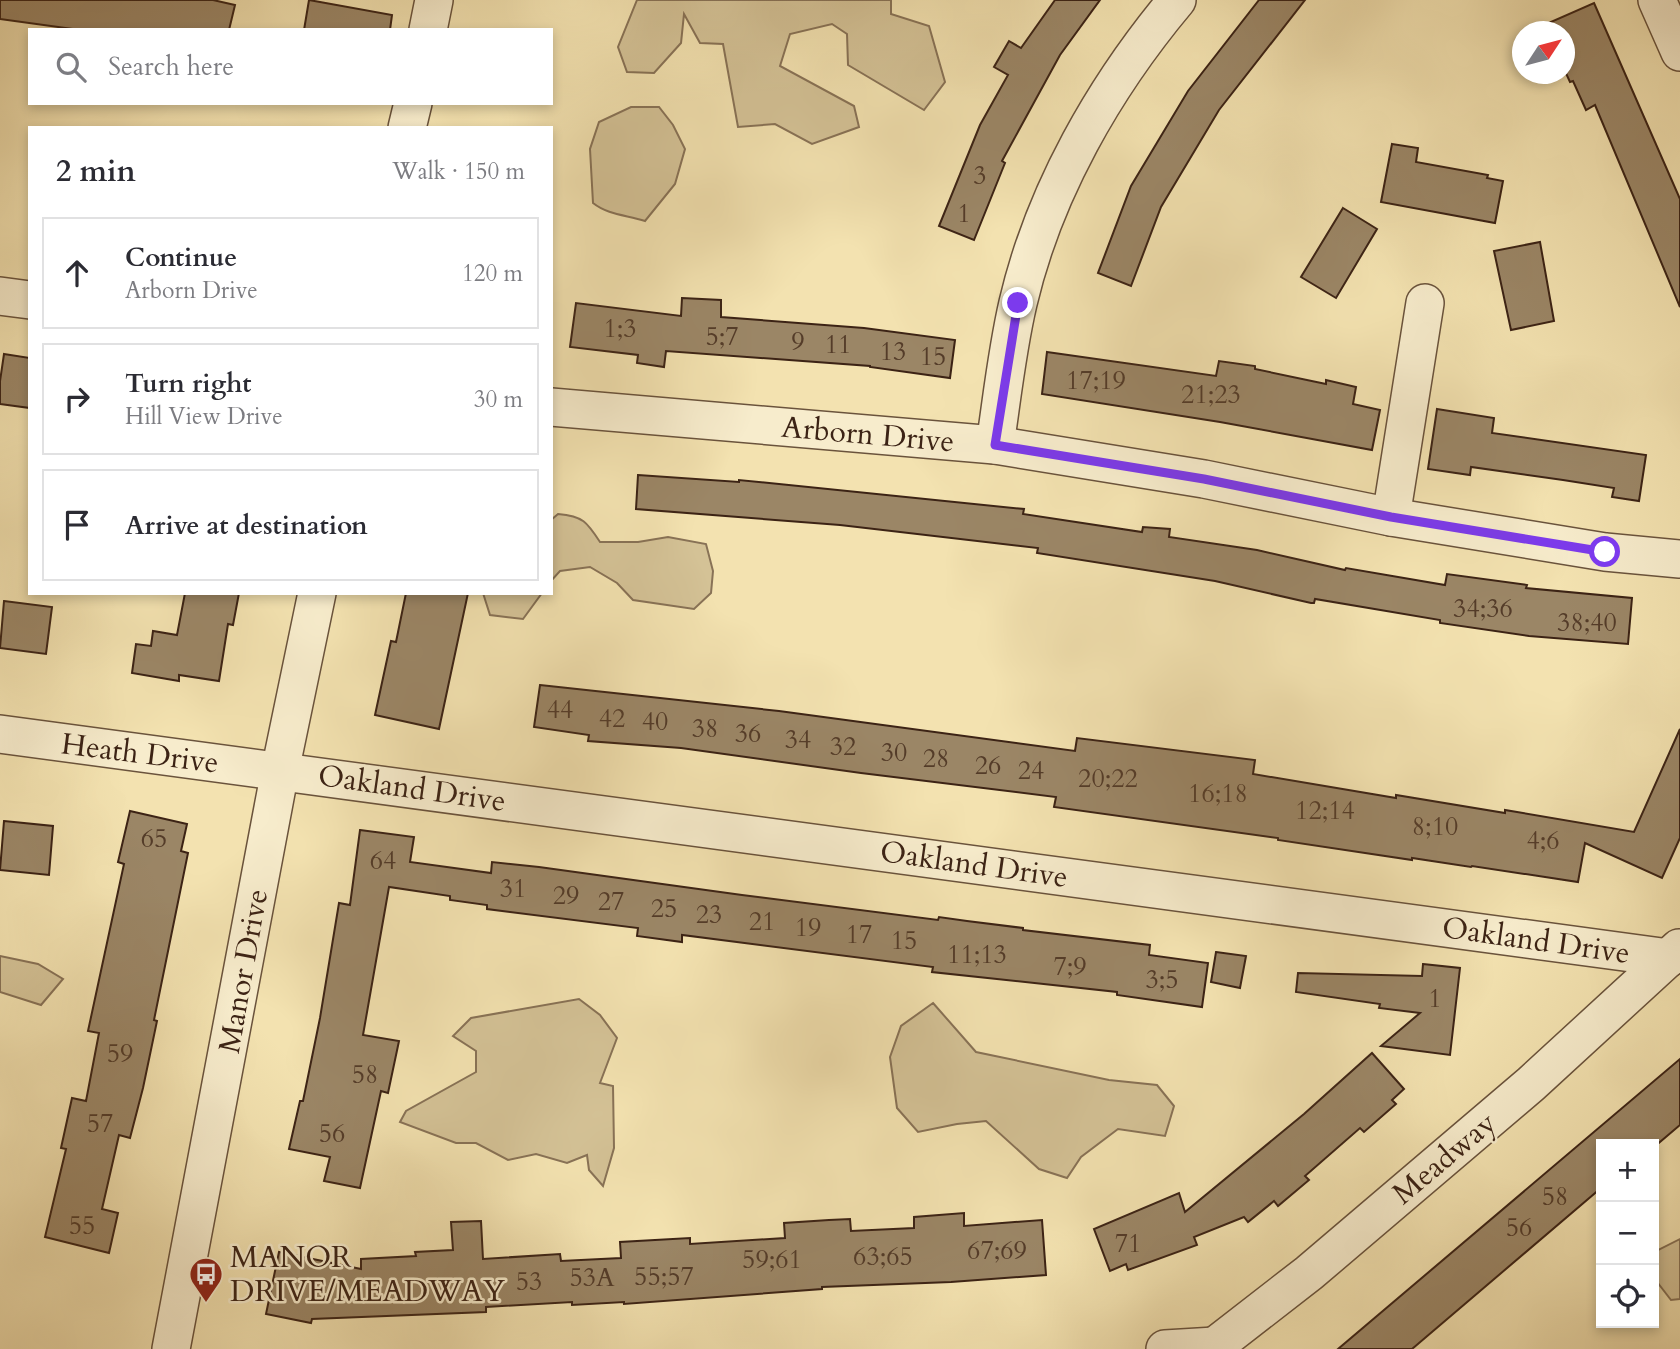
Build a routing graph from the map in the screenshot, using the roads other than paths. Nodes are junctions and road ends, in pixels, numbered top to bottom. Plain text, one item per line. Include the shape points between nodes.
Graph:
1 (435, 0) edge
2 (1177, 0) edge
3 (1657, 0) edge
4 (428, 28) edge
5 (1680, 52) edge
6 (412, 105) edge
7 (407, 126) edge
8 (0, 296) edge
9 (28, 300) edge
10 (1425, 303) dead end
11 (553, 407) edge
12 (995, 445) junction
13 (1391, 517) junction
14 (1680, 559) edge
15 (317, 595) edge
16 (0, 734) edge
17 (280, 771) junction
18 (1674, 952) edge
19 (1213, 1348) edge
20 (171, 1349) edge
21 (1165, 1349) edge

1 - 4 street
2 - 12 street via 1111,86 1038,235 1018,303
3 - 5 street
6 - 7 street
8 - 9 street
10 - 13 street
11 - 12 street, Arborn Drive
12 - 13 street, Arborn Drive via 1204,479
13 - 14 street, Arborn Drive via 1605,552
15 - 17 street, Manor Drive
16 - 17 street, Heath Drive
17 - 18 street, Oakland Drive
17 - 20 street, Manor Drive
18 - 19 street, Meadway via 1531,1084 1309,1273
19 - 21 street

